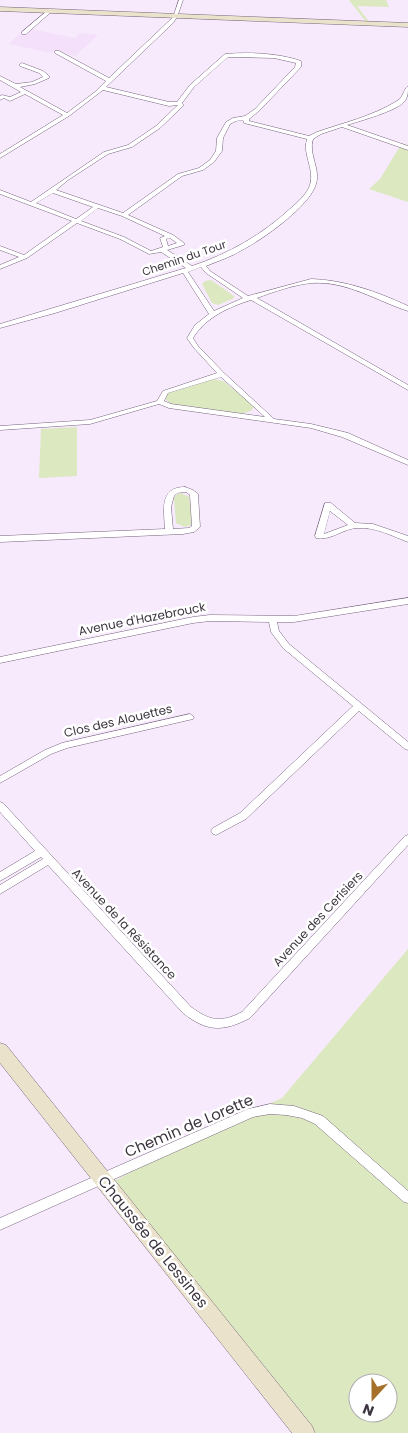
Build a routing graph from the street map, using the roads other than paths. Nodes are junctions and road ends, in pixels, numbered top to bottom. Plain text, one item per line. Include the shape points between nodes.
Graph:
1 (181, 0) edge
2 (0, 9) edge
3 (49, 12) junction
4 (175, 17) junction
5 (408, 26) edge
6 (24, 33) dead end
7 (56, 52) dead end
8 (22, 64) dead end
9 (0, 78) edge
10 (110, 81) junction
11 (16, 86) junction
12 (103, 88) junction
13 (408, 88) edge
14 (25, 92) junction
15 (0, 98) edge
16 (180, 104) junction
17 (67, 115) junction
18 (246, 118) junction
19 (344, 126) junction
20 (310, 138) junction
21 (408, 148) edge
22 (0, 155) edge
23 (52, 191) junction
24 (0, 192) edge
25 (31, 204) junction
26 (98, 206) junction
27 (124, 215) junction
28 (77, 221) junction
29 (171, 236) junction
30 (0, 248) edge
31 (164, 248) junction
32 (25, 257) junction
33 (202, 264) junction
34 (0, 267) edge
35 (187, 269) junction
36 (249, 298) junction
37 (408, 309) edge
38 (213, 314) junction
39 (0, 326) edge
40 (222, 374) junction
41 (408, 388) edge
42 (160, 402) junction
43 (271, 419) junction
44 (0, 428) edge
45 (408, 463) edge
46 (353, 525) junction
47 (169, 531) junction
48 (0, 539) edge
49 (408, 540) edge
50 (408, 601) edge
51 (398, 603) junction
52 (408, 610) edge
53 (273, 620) junction
54 (0, 660) edge
55 (358, 706) junction
56 (190, 717) dead end
57 (408, 747) edge
58 (0, 780) edge
59 (0, 806) edge
60 (216, 832) dead end
61 (408, 839) edge
62 (41, 852) junction
63 (49, 860) junction
64 (0, 877) edge
65 (0, 890) edge
66 (246, 1016) joint
67 (0, 1050) edge
68 (103, 1180) junction
69 (408, 1198) edge
70 (0, 1224) edge
71 (305, 1433) edge

1 - 4 street
2 - 3 main road
3 - 4 main road
3 - 6 street
4 - 5 main road
4 - 10 street
7 - 10 street
8 - 11 street via 47,77
9 - 11 street
10 - 12 street
11 - 14 street
12 - 16 street
12 - 17 street
13 - 19 street via 402,101
14 - 15 street via 10,99
14 - 17 street
16 - 18 street via 184,92 227,55 299,62 298,67
16 - 23 street via 158,127 130,146 106,153
17 - 22 street
18 - 20 street via 246,122
18 - 27 street via 228,123 220,138 220,151 212,161 201,169 180,175
19 - 20 street
19 - 21 street
20 - 33 street, Chemin du Tour via 308,147 315,175 304,199 247,245
23 - 25 street
23 - 26 street
24 - 25 street
25 - 28 street
26 - 27 street
26 - 28 street
27 - 29 street
28 - 31 street via 151,253
28 - 32 street
29 - 31 street via 163,238
29 - 31 street via 182,244
30 - 32 street
31 - 35 street
32 - 34 street
33 - 35 street, Chemin du Tour
33 - 36 street via 208,272
35 - 38 street
35 - 39 street, Chemin du Tour
36 - 37 street via 321,280
36 - 38 street
36 - 41 street
38 - 40 street via 192,331 190,338
40 - 42 street via 170,390
40 - 43 street
42 - 43 street via 168,406
42 - 44 street via 90,422
43 - 45 street via 328,430
46 - 46 street via 326,537 319,536 328,505
46 - 49 street via 386,530
47 - 47 street via 191,530 196,526 194,494 190,491 170,494
47 - 48 street
50 - 51 street, Avenue d'Hazebrouck
51 - 52 street
51 - 53 street, Avenue d'Hazebrouck
53 - 54 street, Avenue d'Hazebrouck via 193,620
53 - 55 street via 276,632 286,646
55 - 57 street
55 - 60 street via 244,816
56 - 58 street, Clos des Alouettes via 65,745
59 - 62 street, Avenue de la Résistance
61 - 66 street, Avenue des Cerisiers
62 - 63 street, Avenue de la Résistance
62 - 64 street
63 - 65 street
63 - 66 street, Avenue de la Résistance via 199,1020 223,1025
67 - 68 main road, Chaussée de Lessines
68 - 69 street, Chemin de Lorette via 252,1112 277,1108 303,1113 318,1120
68 - 70 street, Chemin de Lorette
68 - 71 main road, Chaussée de Lessines

